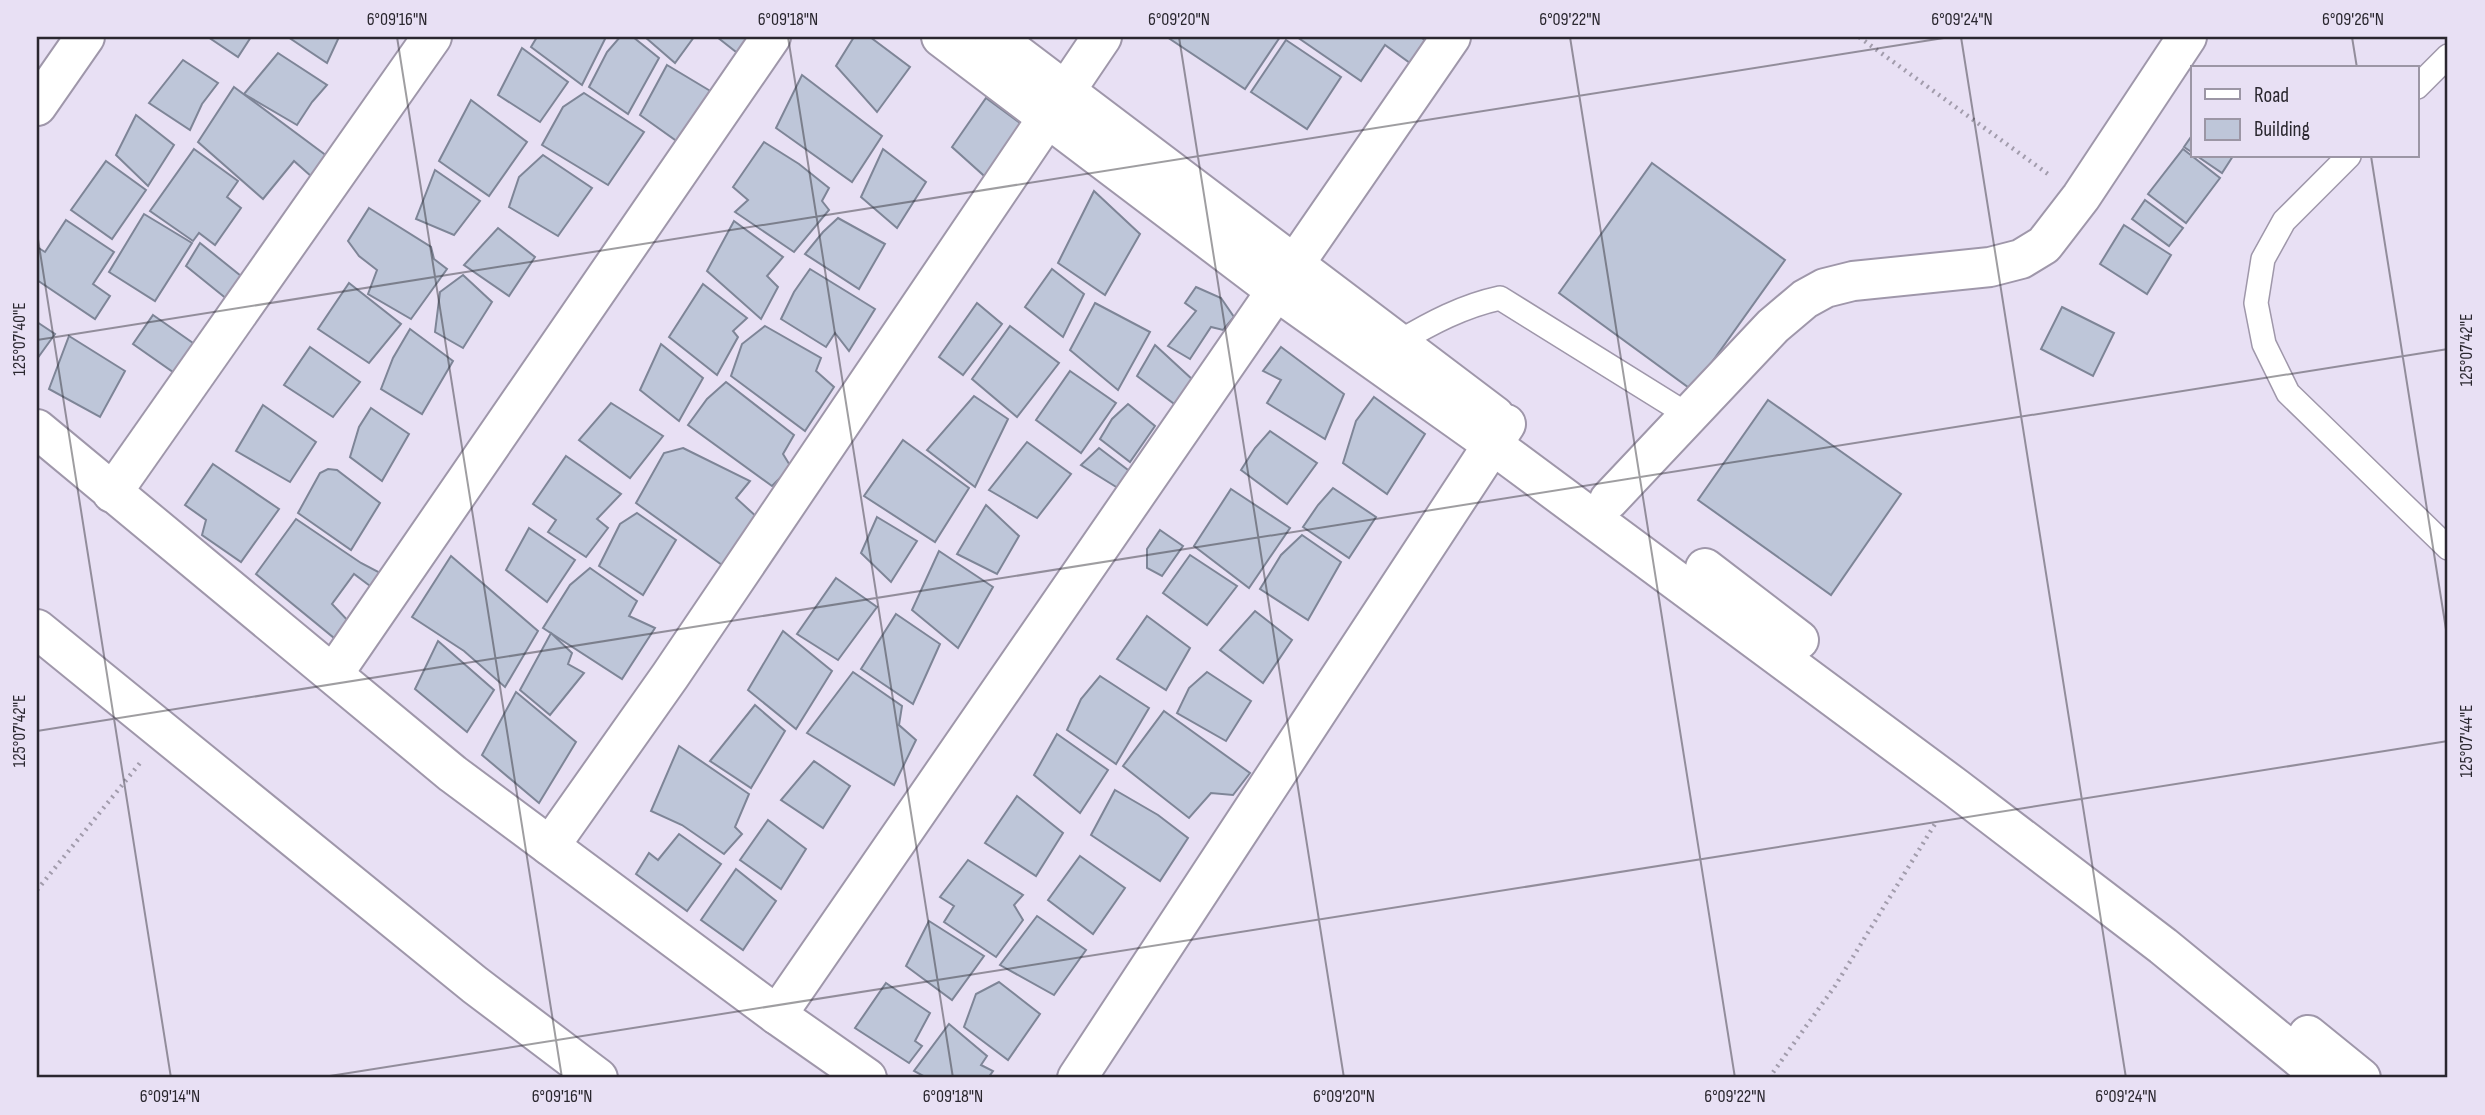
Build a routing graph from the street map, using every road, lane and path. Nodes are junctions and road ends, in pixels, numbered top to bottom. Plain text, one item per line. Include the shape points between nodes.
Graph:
1 (85, 37) edge
2 (432, 37) edge
3 (771, 37) edge
4 (942, 37) edge
5 (994, 37) edge
6 (1102, 37) edge
7 (1451, 37) edge
8 (1859, 37) edge
9 (2187, 37) edge
10 (2448, 56) edge
11 (2418, 86) edge
12 (1057, 103) junction
13 (37, 106) edge
14 (2347, 158) edge
15 (2081, 197) junction
16 (1284, 276) junction
17 (1399, 342) junction
18 (1688, 415) junction
19 (37, 429) edge
20 (1499, 434) junction
21 (112, 493) junction
22 (1609, 500) junction
23 (2448, 548) edge
24 (1746, 615) junction
25 (37, 629) edge
26 (334, 673) junction
27 (164, 733) junction
28 (1961, 781) junction
29 (550, 846) junction
30 (37, 890) edge
31 (2170, 937) junction
32 (777, 1015) junction
33 (598, 1078) edge
34 (867, 1078) edge
35 (1077, 1078) edge
36 (1769, 1078) edge
37 (2324, 1078) edge
38 (2361, 1078) edge

1 - 13 street
2 - 21 street
3 - 26 street
4 - 12 street
5 - 12 street
6 - 12 street
7 - 16 street
8 - 15 path
9 - 15 street
10 - 11 lane
12 - 16 street
12 - 29 street via 686,654
14 - 23 lane via 2284,221 2263,258 2256,303 2264,344 2288,393
15 - 18 street via 2044,245 2021,259 1990,267 1853,281 1805,299
16 - 17 street
16 - 20 street
16 - 32 street
17 - 18 lane via 1434,321 1500,298
17 - 20 street
18 - 22 street
19 - 21 street
20 - 22 street
20 - 24 street
20 - 35 street
21 - 26 street
22 - 24 street
24 - 28 street
25 - 27 street
26 - 29 street via 453,774
27 - 30 path
27 - 33 street via 475,985
28 - 31 street
28 - 36 path via 1835,986
29 - 32 street
31 - 37 street
31 - 38 street
32 - 34 street

